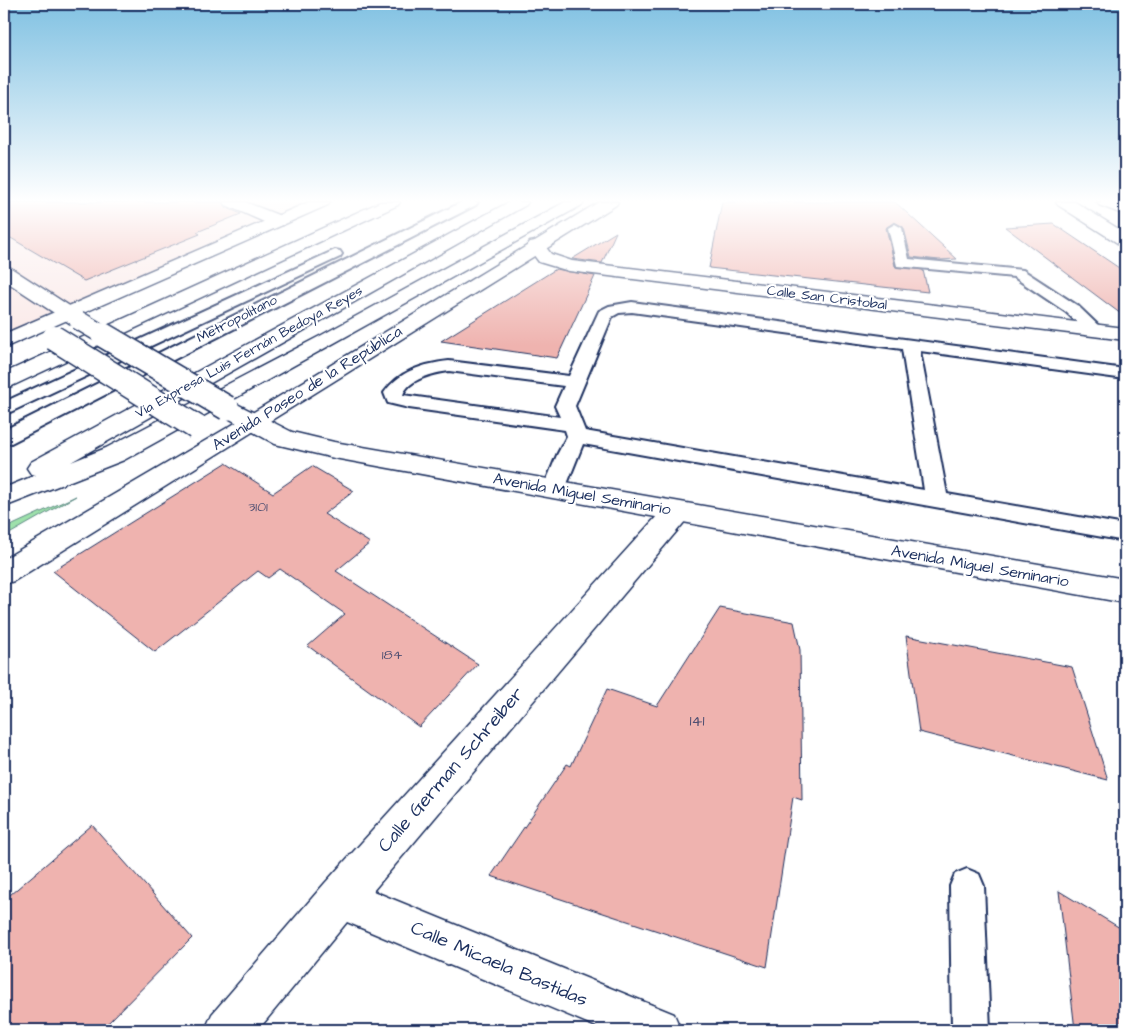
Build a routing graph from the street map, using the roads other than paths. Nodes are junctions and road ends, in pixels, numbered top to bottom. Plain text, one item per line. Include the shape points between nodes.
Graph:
1 (215, 250) edge
2 (287, 250) edge
3 (341, 250) edge
4 (376, 250) edge
5 (433, 250) edge
6 (489, 250) edge
7 (529, 250) edge
8 (539, 250) edge
9 (899, 250) edge
10 (4, 272) edge
11 (73, 317) junction
12 (120, 329) junction
13 (1095, 330) junction
14 (1125, 334) edge
15 (9, 340) edge
16 (910, 345) junction
17 (4, 364) edge
18 (1125, 374) edge
19 (4, 381) edge
20 (575, 382) junction
21 (4, 409) edge
22 (253, 423) junction
23 (575, 431) junction
24 (4, 438) edge
25 (188, 461) junction
26 (4, 488) edge
27 (554, 489) junction
28 (4, 498) edge
29 (937, 501) junction
30 (676, 512) junction
31 (1125, 533) edge
32 (4, 573) edge
33 (1125, 592) edge
34 (967, 886) dead end
35 (340, 898) junction
36 (228, 1030) edge
37 (658, 1030) edge
38 (971, 1030) edge

1 - 11 main road
2 - 12 main road
3 - 21 lane, Metropolitano
4 - 24 lane, Metropolitano
5 - 26 main road, Vía Expresa Luis Fernán Bedoya Reyes
6 - 28 main road via 114,454
7 - 22 main road, Avenida Paseo de la República
8 - 13 main road, Calle San Cristobal via 544,258 569,266
9 - 13 lane via 902,264 1018,273
10 - 11 main road, Avenida Miguel Seminario
11 - 15 main road
11 - 22 main road, Avenida Miguel Seminario, bridge
12 - 17 main road
12 - 19 main road
13 - 14 main road, Calle San Cristobal
15 - 25 main road, bridge via 28,335 54,338 196,427 200,432 199,446
16 - 18 lane
16 - 20 lane via 632,307 605,314
16 - 29 lane
20 - 23 lane via 565,406
20 - 23 lane via 449,366 415,374 393,393 394,399
22 - 25 main road, Avenida Paseo de la República
22 - 27 main road, Avenida Miguel Seminario via 284,438 334,450
23 - 27 lane
23 - 29 lane
25 - 32 main road, Avenida Paseo de la República
27 - 30 main road, Avenida Miguel Seminario
29 - 31 lane
30 - 33 main road, Avenida Miguel Seminario
30 - 35 main road, Calle German Schreiber
34 - 38 lane
35 - 36 main road, Calle German Schreiber
35 - 37 main road, Calle Micaela Bastidas

